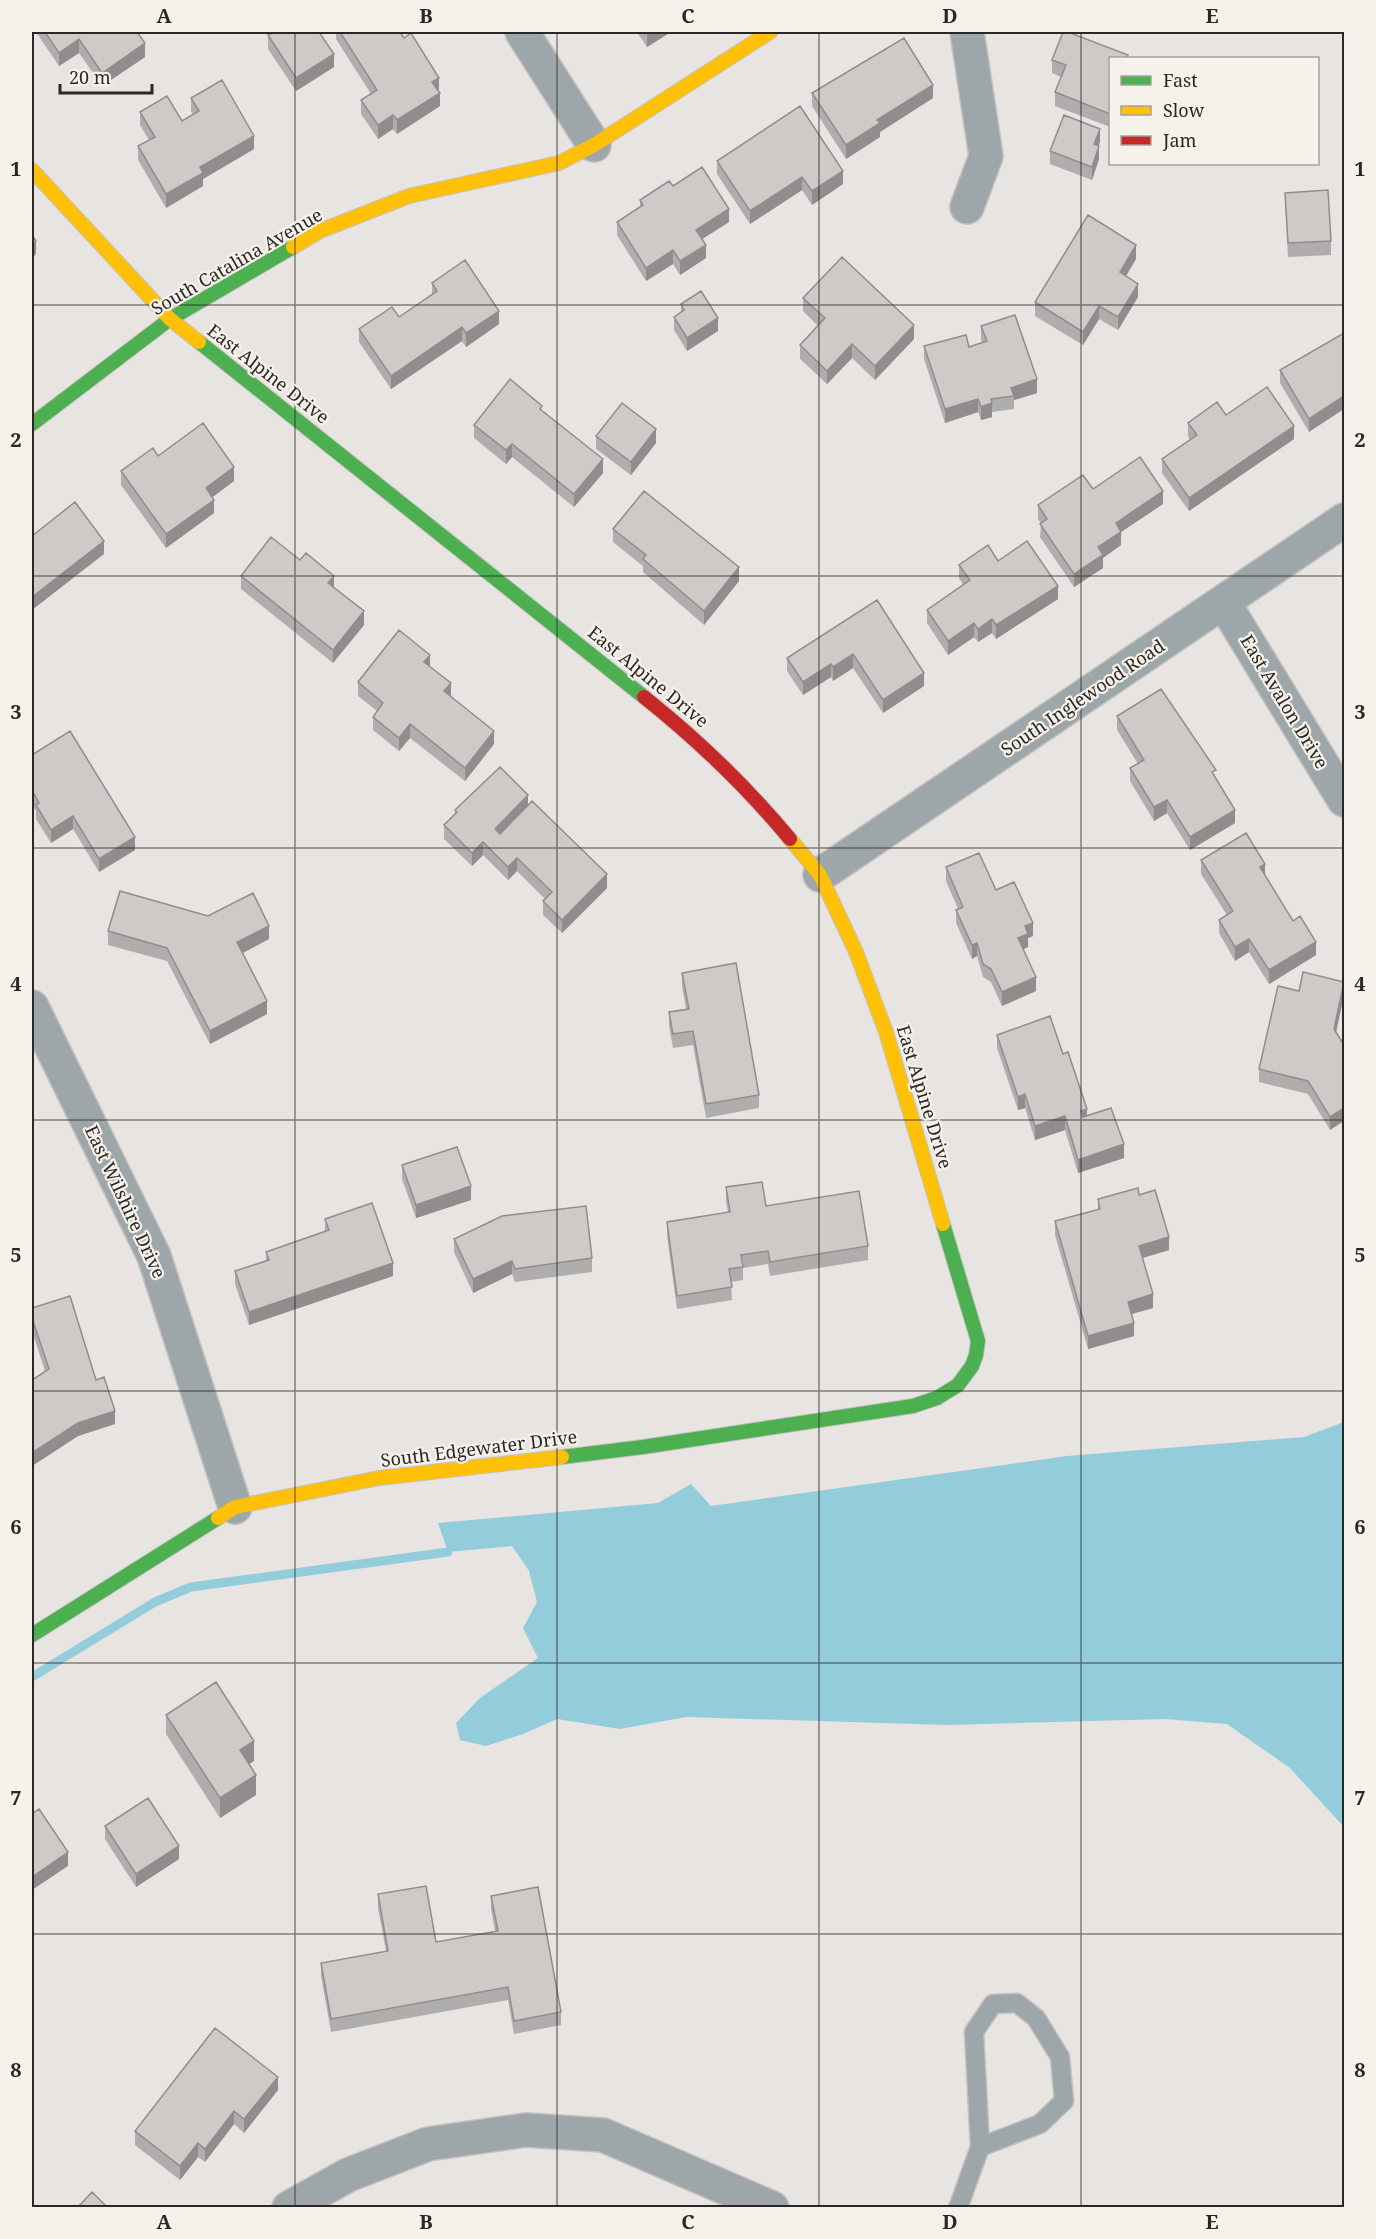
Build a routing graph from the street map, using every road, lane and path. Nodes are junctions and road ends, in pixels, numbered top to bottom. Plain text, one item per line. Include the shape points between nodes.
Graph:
1 (522, 32) edge
2 (770, 32) edge
3 (967, 32) edge
4 (594, 145) junction
5 (32, 170) edge
6 (967, 207) dead end
7 (170, 319) junction
8 (32, 424) edge
9 (1344, 520) edge
10 (1224, 603) junction
11 (1344, 800) edge
12 (820, 875) junction
13 (32, 1007) edge
14 (961, 1384) joint
15 (235, 1507) junction
16 (32, 1635) edge
17 (980, 2147) junction
18 (290, 2208) edge
19 (772, 2208) edge
20 (958, 2208) edge

1 - 4 street
2 - 4 street, South Catalina Avenue
3 - 6 street via 986,156
4 - 7 street, South Catalina Avenue via 550,166 409,196 320,231
5 - 7 street, East Alpine Drive
7 - 8 street, South Catalina Avenue
7 - 12 street, East Alpine Drive via 685,730 760,803
9 - 10 street, South Inglewood Road
10 - 11 street, East Avalon Drive
10 - 12 street, South Inglewood Road
12 - 14 street, East Alpine Drive via 872,991 977,1332 976,1359
13 - 15 street, East Wilshire Drive via 154,1256
14 - 15 street, South Edgewater Drive via 938,1398 913,1406 644,1447 379,1478
15 - 16 street, South Edgewater Drive
17 - 17 lane via 974,2032 993,2004 1017,2002 1036,2019 1060,2057 1064,2101 1040,2124
17 - 20 lane
18 - 19 street via 348,2175 428,2144 526,2130 603,2135

